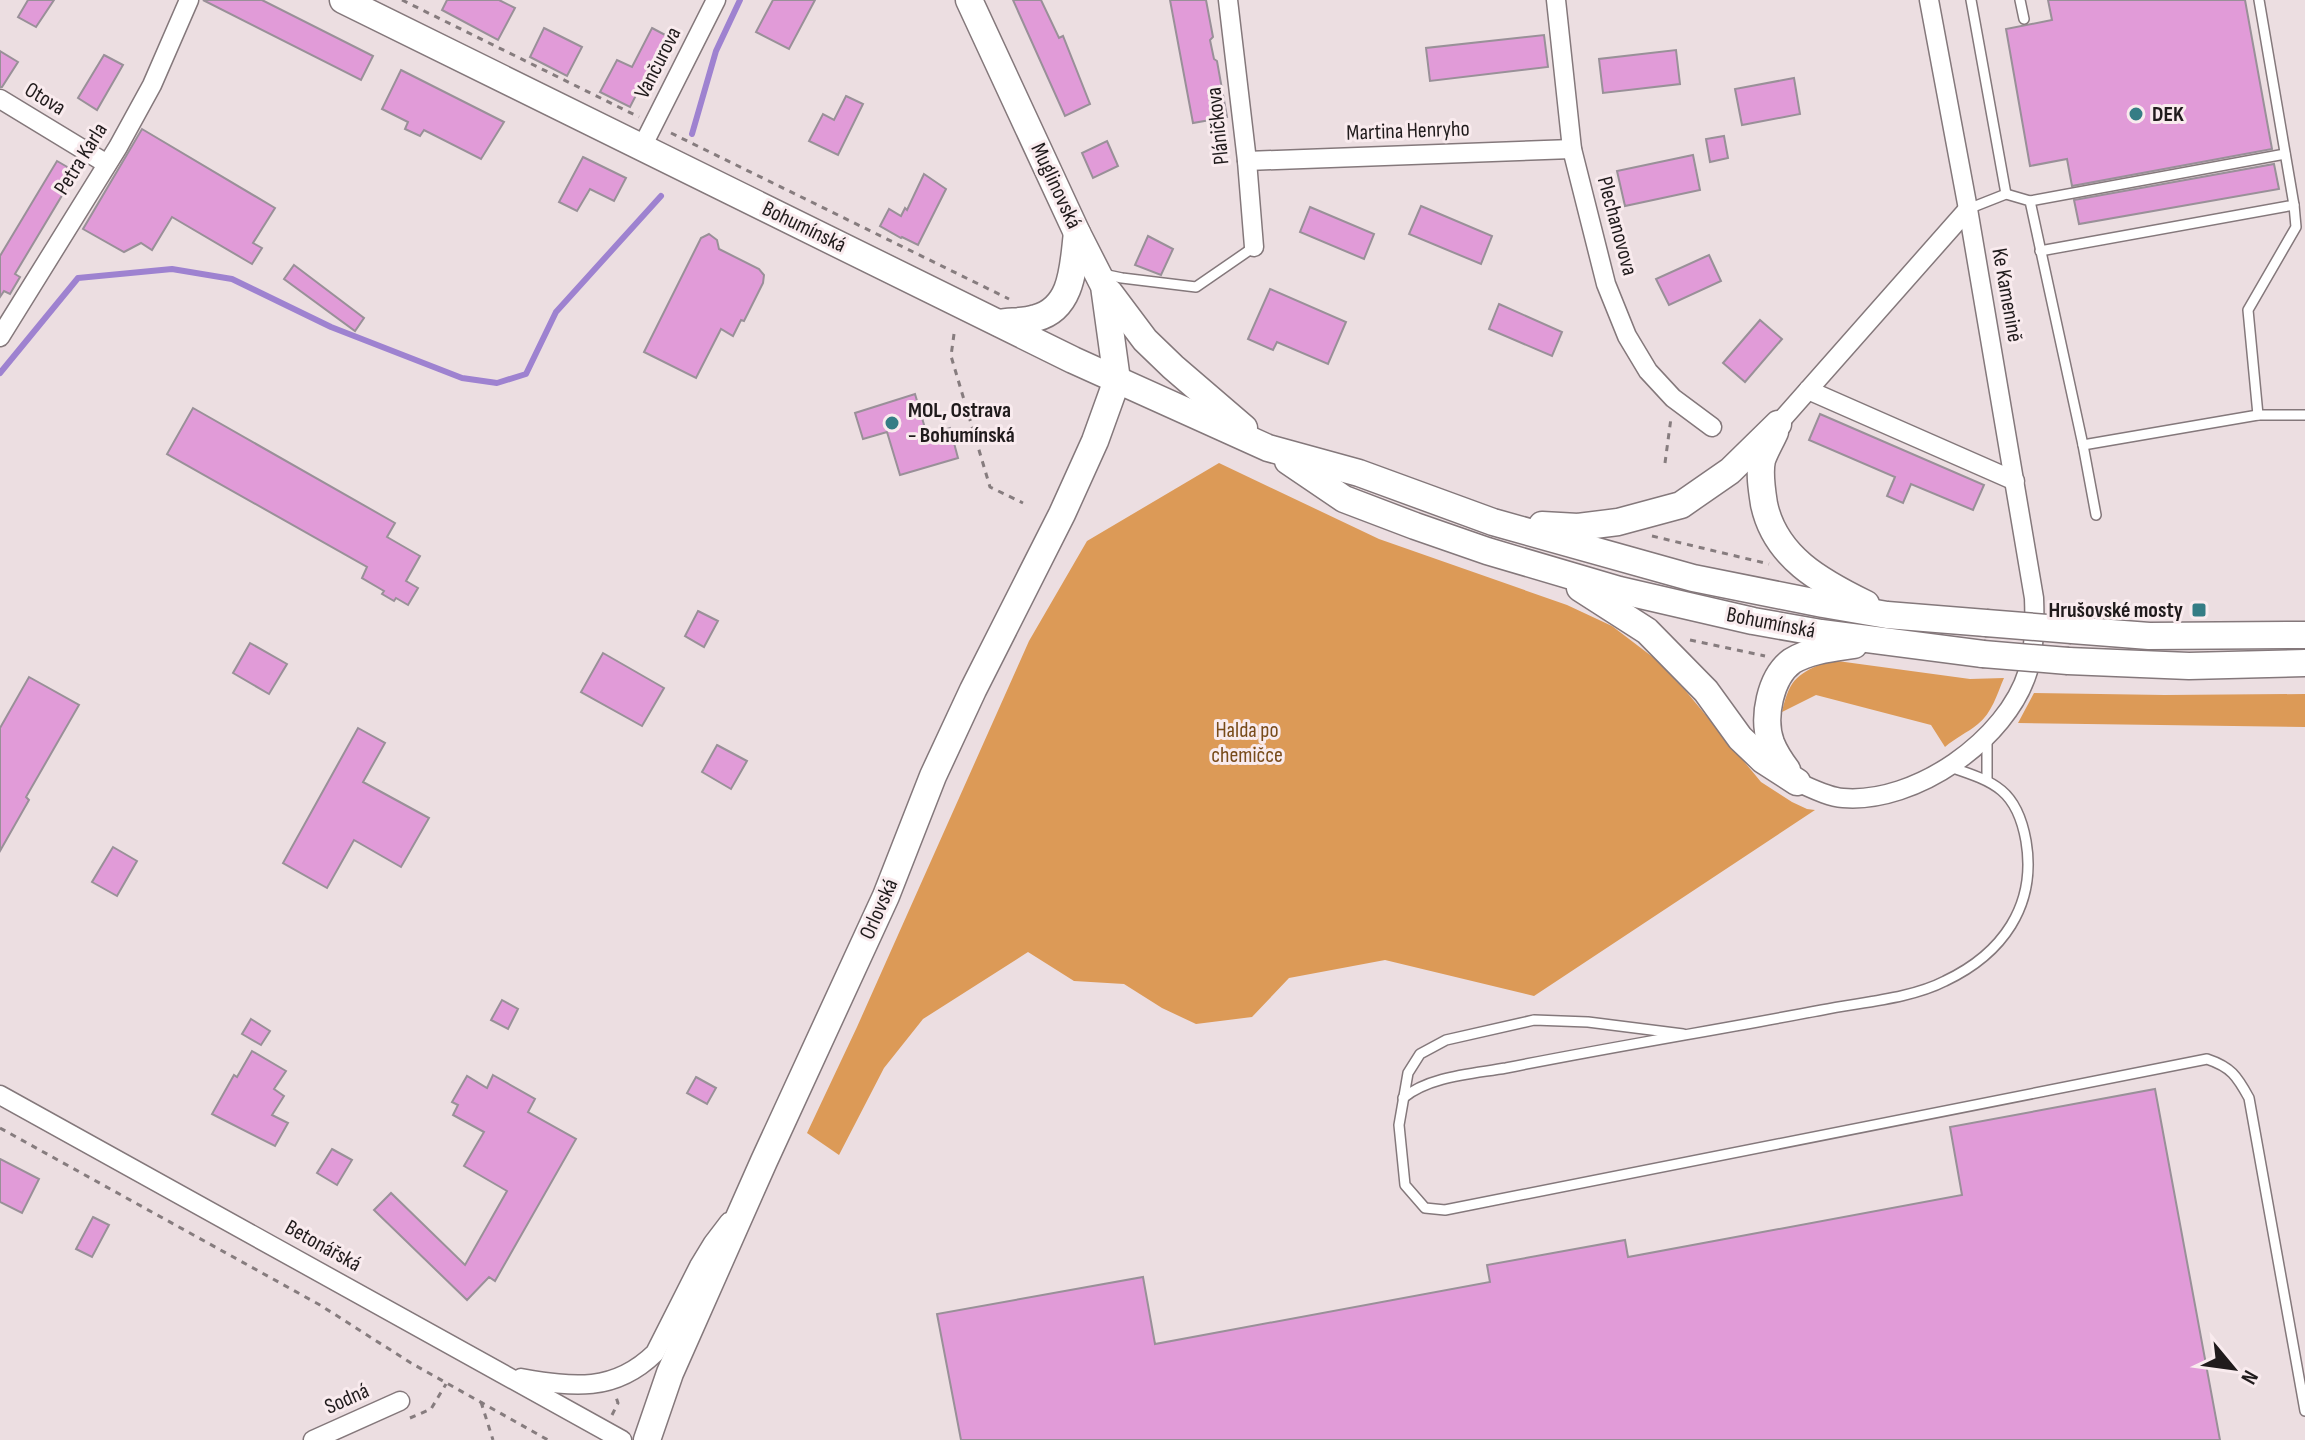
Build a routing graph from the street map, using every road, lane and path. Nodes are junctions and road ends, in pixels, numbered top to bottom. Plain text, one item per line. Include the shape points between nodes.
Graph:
1 (189, 0) edge
2 (343, 0) edge
3 (402, 0) edge
4 (716, 0) edge
5 (969, 0) edge
6 (1228, 0) edge
7 (1556, 0) edge
8 (1929, 0) edge
9 (1971, 0) edge
10 (2020, 0) edge
11 (2259, 0) edge
12 (2024, 19) dead end
13 (0, 99) edge
14 (648, 136) junction
15 (1572, 149) junction
16 (2285, 154) junction
17 (1247, 161) junction
18 (107, 164) junction
19 (2006, 194) junction
20 (2030, 201) junction
21 (2294, 205) junction
22 (1968, 209) junction
23 (2301, 226) edge
24 (1077, 233) junction
25 (1254, 247) joint
26 (2040, 251) junction
27 (1102, 279) junction
28 (1018, 303) dead end
29 (999, 323) junction
30 (954, 334) dead end
31 (0, 337) edge
32 (1117, 380) junction
33 (1808, 390) junction
34 (1673, 398) junction
35 (2258, 415) junction
36 (2305, 415) edge
37 (1778, 424) junction
38 (1712, 427) dead end
39 (2083, 445) junction
40 (1268, 448) junction
41 (1665, 463) dead end
42 (2015, 481) junction
43 (1023, 503) dead end
44 (2096, 515) dead end
45 (1493, 522) junction
46 (1618, 522) junction
47 (1553, 571) junction
48 (1808, 572) junction
49 (1887, 615) junction
50 (2305, 635) edge
51 (1690, 640) dead end
52 (1902, 645) junction
53 (1792, 661) junction
54 (2305, 663) edge
55 (1987, 737) junction
56 (1949, 767) junction
57 (1987, 780) junction
58 (1797, 782) junction
59 (1683, 1034) junction
60 (0, 1095) edge
61 (1403, 1098) junction
62 (0, 1128) edge
63 (746, 1201) junction
64 (507, 1376) junction
65 (400, 1401) dead end
66 (481, 1402) junction
67 (2305, 1411) edge
68 (313, 1440) edge
69 (493, 1440) edge
70 (548, 1440) edge
71 (622, 1440) edge
72 (647, 1440) edge

1 - 18 street, Petra Karla via 152,85
2 - 14 main road, Bohumínská
3 - 14 path
4 - 14 street, Vančurova
5 - 24 main road, Muglinovská
6 - 17 street, Pláničkova
7 - 15 street, Plechanovova
8 - 22 street, Ke Kamenině
9 - 19 lane
10 - 12 lane
11 - 16 lane
13 - 18 street, Otova
14 - 28 path
14 - 29 main road, Bohumínská
15 - 17 street, Martina Henryho
15 - 34 street, Plechanovova via 1606,284 1627,336
16 - 20 lane
16 - 21 lane
17 - 25 street, Pláničkova
18 - 31 street, Petra Karla
19 - 20 lane
19 - 22 lane
20 - 26 lane
21 - 23 lane
21 - 26 lane
22 - 33 street
22 - 42 street, Ke Kamenině
23 - 35 lane via 2248,310
24 - 27 main road, Muglinovská
24 - 29 main road via 1071,280 1056,309 1038,318
25 - 27 lane via 1196,287
26 - 39 lane
27 - 32 main road, Muglinovská
27 - 40 main road via 1145,340
29 - 32 main road, Bohumínská
30 - 43 path via 951,356 990,487
32 - 40 main road, Bohumínská
32 - 63 main road, Orlovská via 1095,441 933,776 886,896
33 - 37 street
33 - 42 street
34 - 38 street, Plechanovova
34 - 41 path
35 - 36 lane
35 - 39 lane
37 - 46 main road via 1730,471 1681,505
37 - 48 main road via 1762,462 1767,519 1784,549
39 - 44 lane
40 - 45 main road, Bohumínská via 1359,473
40 - 47 main road, Bohumínská via 1344,499
42 - 55 street, Ke Kamenině via 2035,627 2027,672
45 - 46 main road via 1578,527
45 - 49 main road, Bohumínská via 1693,578
46 - 48 path via 1626,530
47 - 52 main road, Bohumínská via 1753,621
47 - 58 main road via 1647,631 1706,691 1740,738
48 - 49 main road
49 - 50 main road, Bohumínská, bridge via 2149,636
51 - 53 path
52 - 53 main road via 1853,645
52 - 54 main road, Bohumínská, bridge via 2068,661
53 - 58 main road via 1774,687 1768,710 1770,740
55 - 56 street, Ke Kamenině
55 - 57 lane
56 - 57 lane
56 - 58 street, Ke Kamenině via 1882,796 1841,798
57 - 59 lane via 2019,811 2028,872 2021,908 1985,955 1923,990
59 - 61 lane via 1449,1079
59 - 61 lane via 1534,1020 1477,1032 1420,1054 1408,1073
60 - 64 street, Betonářská
61 - 67 lane via 1399,1125 1405,1185 1425,1208 1445,1210 2207,1059 2237,1076 2249,1098
62 - 66 path via 320,1305
63 - 64 street via 713,1243 646,1362 611,1381 581,1386
63 - 72 main road, Orlovská via 670,1373
64 - 71 street, Betonářská
65 - 68 street, Sodná
66 - 69 path
66 - 70 path

